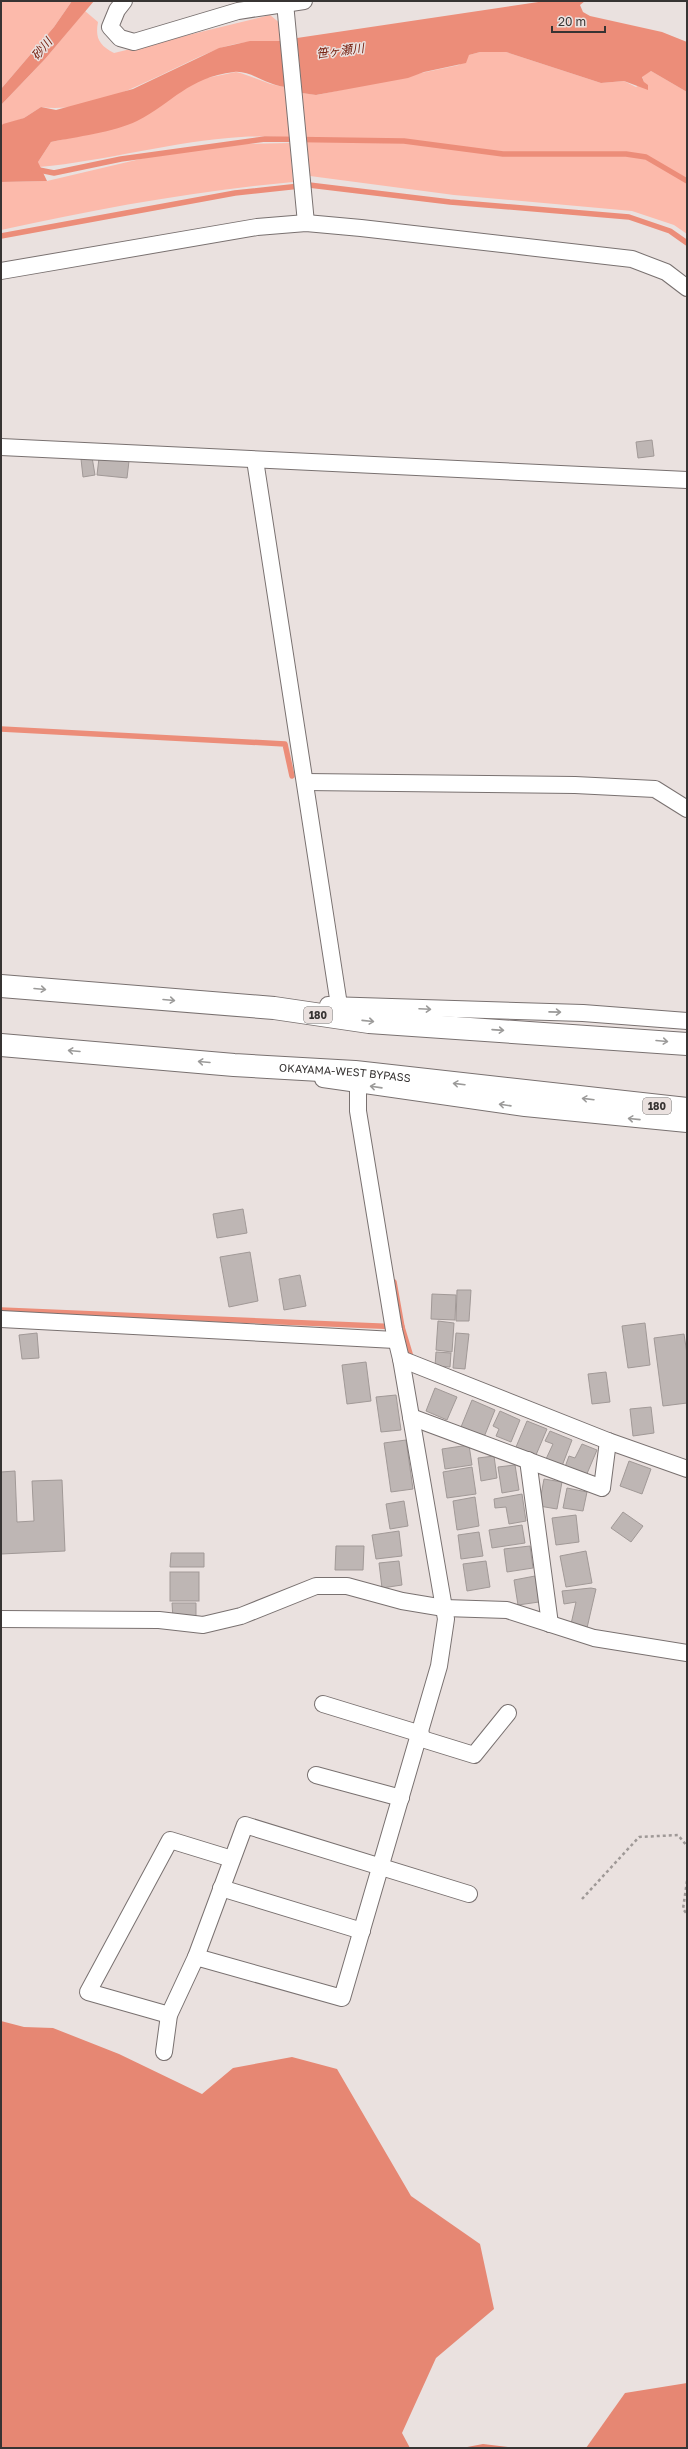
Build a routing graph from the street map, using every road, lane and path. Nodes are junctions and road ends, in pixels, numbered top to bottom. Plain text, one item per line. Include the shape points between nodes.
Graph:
1 (124, 1) edge
2 (304, 1) edge
3 (285, 10) junction
4 (306, 220) junction
5 (1, 271) edge
6 (687, 288) edge
7 (1, 447) edge
8 (255, 460) junction
9 (687, 480) edge
10 (305, 782) junction
11 (687, 809) edge
12 (1, 986) edge
13 (339, 1005) junction
14 (274, 1008) junction
15 (687, 1021) edge
16 (687, 1044) edge
17 (1, 1045) edge
18 (234, 1064) junction
19 (358, 1085) junction
20 (687, 1109) edge
21 (687, 1124) edge
22 (1, 1319) edge
23 (394, 1331) junction
24 (401, 1359) junction
25 (411, 1417) junction
26 (608, 1445) junction
27 (528, 1460) junction
28 (687, 1469) edge
29 (444, 1608) junction
30 (1, 1619) edge
31 (550, 1624) junction
32 (687, 1653) edge
33 (323, 1704) dead end
34 (508, 1713) dead end
35 (420, 1736) junction
36 (316, 1775) dead end
37 (401, 1798) junction
38 (687, 1846) edge
39 (232, 1859) junction
40 (381, 1867) junction
41 (687, 1881) edge
42 (221, 1888) junction
43 (469, 1894) dead end
44 (582, 1899) dead end
45 (687, 1914) edge
46 (362, 1931) junction
47 (196, 1957) junction
48 (168, 2015) junction
49 (164, 2052) dead end

1 - 3 street via 116,10 110,27 120,38 134,42 238,11
2 - 3 street
3 - 4 street
4 - 5 street
4 - 6 street via 632,259 666,272
7 - 8 street
8 - 9 street
8 - 10 street
10 - 11 street via 575,785 655,789
10 - 13 street
12 -> 14 highway, 180
13 - 14 street
13 -> 15 street via 583,1013
14 -> 16 highway, 180 via 369,1022
18 -> 17 highway, OKAYAMA-WEST BYPASS / 180
18 - 19 street
20 -> 18 highway, OKAYAMA-WEST BYPASS / 180 via 355,1072
21 -> 19 street via 525,1108
19 - 23 street via 358,1111
22 - 23 street
23 - 24 street
24 - 25 street
24 - 26 street
25 - 27 street
25 - 29 street
26 - 27 street via 602,1488
26 - 28 street
27 - 31 street
29 - 30 street via 402,1601 347,1586 316,1586 241,1616 203,1624 159,1620
29 - 31 street via 507,1610
29 - 35 street via 446,1619 439,1666
31 - 32 street via 594,1638
33 - 35 street
34 - 35 street via 474,1755
35 - 37 street
36 - 37 street
37 - 40 street
38 - 44 path via 678,1835 639,1837
39 - 40 street via 245,1825
39 - 42 street
39 - 48 street via 170,1840 88,1992
40 - 43 street
40 - 46 street
41 - 45 path via 684,1909
42 - 46 street
42 - 47 street
46 - 47 street via 342,1998
47 - 48 street
48 - 49 street

